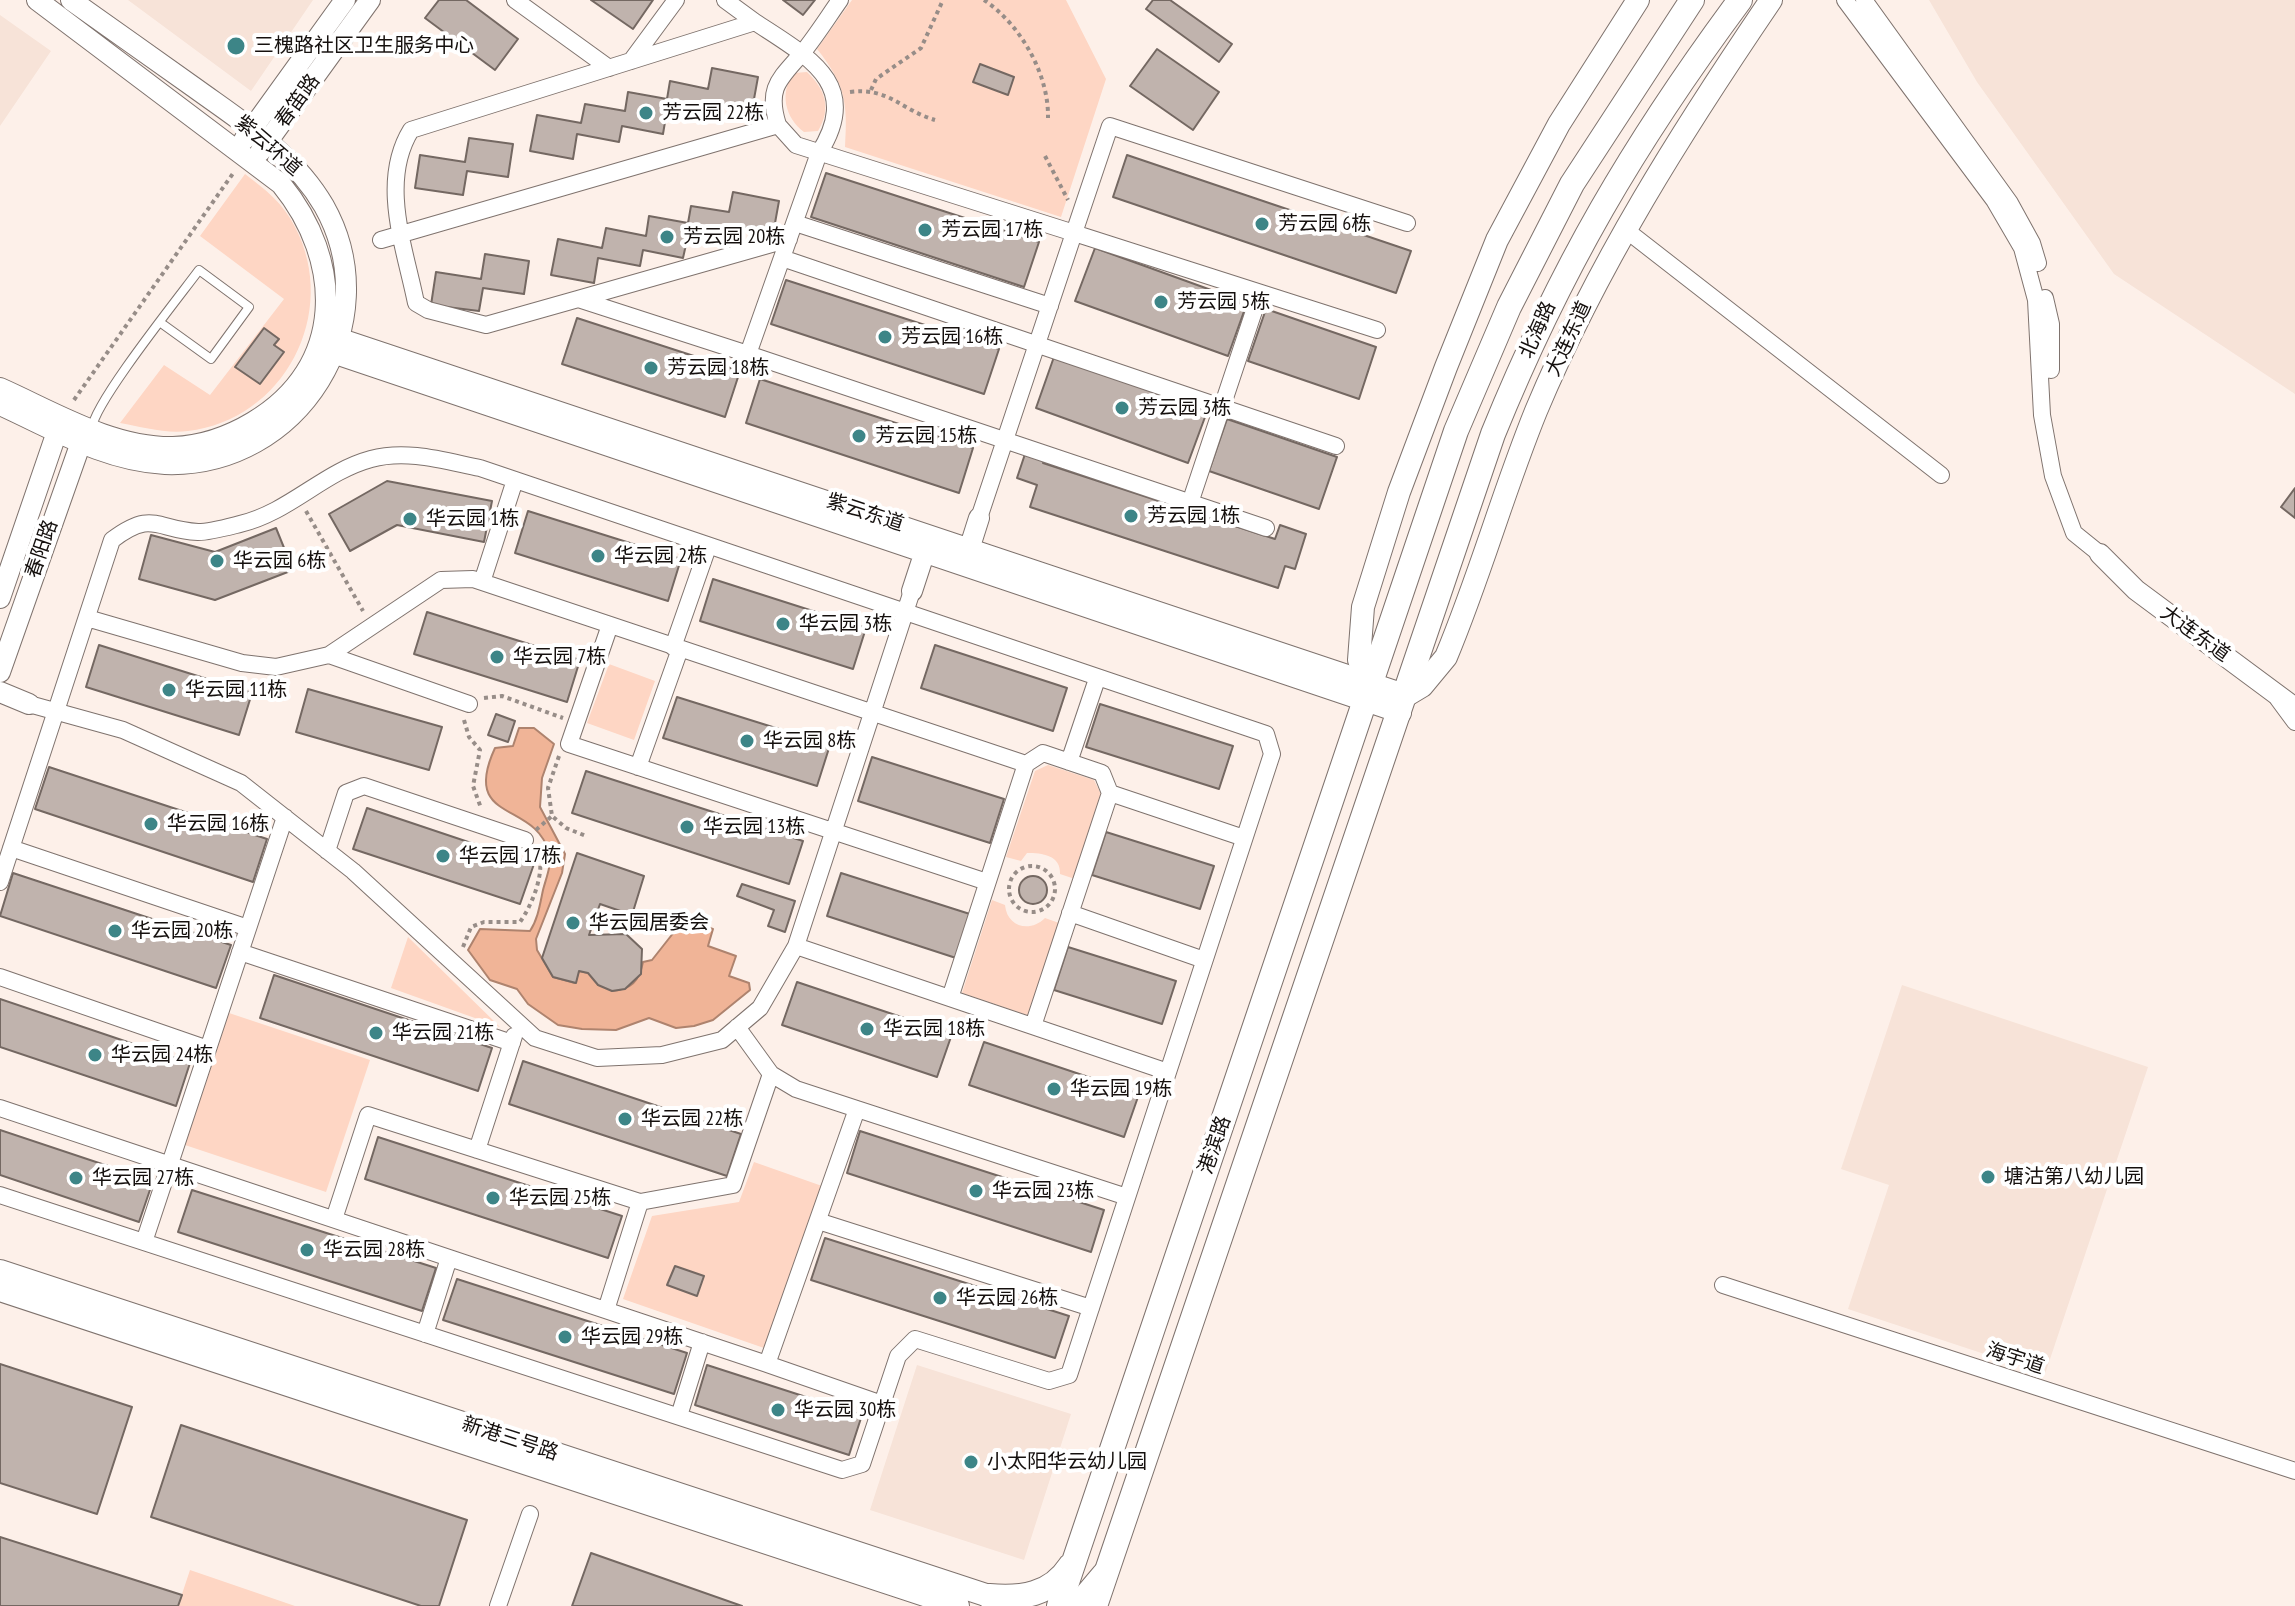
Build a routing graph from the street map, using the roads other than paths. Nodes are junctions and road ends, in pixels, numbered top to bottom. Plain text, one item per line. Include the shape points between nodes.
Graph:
1 (37, 0) edge
2 (71, 0) edge
3 (345, 0) edge
4 (370, 0) edge
5 (515, 0) edge
6 (676, 0) edge
7 (725, 0) edge
8 (840, 0) edge
9 (1638, 0) edge
10 (1692, 0) edge
11 (1740, 0) edge
12 (1771, 0) edge
13 (1845, 0) edge
14 (1864, 0) edge
15 (755, 22) junction
16 (802, 53) junction
17 (631, 61) junction
18 (609, 68) junction
19 (778, 125) junction
20 (260, 135) junction
21 (819, 153) junction
22 (245, 156) junction
23 (795, 223) junction
24 (1407, 223) dead end
25 (1626, 230) junction
26 (1074, 233) junction
27 (402, 234) junction
28 (789, 239) junction
29 (381, 240) dead end
30 (782, 258) junction
31 (1260, 293) junction
32 (578, 299) junction
33 (1050, 306) junction
34 (161, 323) junction
35 (1377, 330) dead end
36 (1037, 344) junction
37 (331, 346) junction
38 (748, 354) junction
39 (382, 361) junction
40 (309, 383) junction
41 (0, 388) edge
42 (0, 405) edge
43 (1222, 407) junction
44 (59, 424) junction
45 (92, 430) junction
46 (1004, 441) junction
47 (1336, 446) dead end
48 (1941, 475) dead end
49 (515, 480) junction
50 (1190, 503) junction
51 (979, 518) joint
52 (1266, 528) dead end
53 (927, 544) junction
54 (708, 547) junction
55 (2100, 554) junction
56 (966, 558) junction
57 (482, 582) junction
58 (912, 591) joint
59 (0, 598) edge
60 (904, 615) junction
61 (87, 618) junction
62 (610, 625) junction
63 (677, 648) junction
64 (329, 655) junction
65 (0, 672) edge
66 (1097, 679) junction
67 (2273, 691) junction
68 (0, 692) edge
69 (1367, 692) junction
70 (29, 704) joint
71 (469, 704) road end
72 (1404, 704) junction
73 (2295, 708) edge
74 (58, 712) junction
75 (871, 714) junction
76 (2295, 722) edge
77 (1069, 762) junction
78 (1026, 764) junction
79 (638, 767) junction
80 (1110, 793) junction
81 (285, 817) junction
82 (832, 831) junction
83 (1244, 838) junction
84 (525, 840) road end
85 (11, 848) junction
86 (327, 851) junction
87 (0, 882) edge
88 (987, 882) junction
89 (1070, 913) junction
90 (248, 928) junction
91 (796, 946) junction
92 (240, 952) junction
93 (1204, 960) junction
94 (0, 977) edge
95 (950, 998) junction
96 (519, 1023) junction
97 (1033, 1026) junction
98 (737, 1027) junction
99 (512, 1043) junction
100 (208, 1049) junction
101 (1168, 1072) junction
102 (771, 1074) junction
103 (0, 1108) edge
104 (857, 1109) junction
105 (477, 1150) junction
106 (169, 1164) junction
107 (0, 1195) edge
108 (1127, 1197) junction
109 (640, 1202) junction
110 (334, 1219) junction
111 (818, 1221) junction
112 (144, 1242) junction
113 (449, 1258) junction
114 (0, 1271) edge
115 (0, 1290) edge
116 (1091, 1308) junction
117 (606, 1310) junction
118 (425, 1334) junction
119 (702, 1342) junction
120 (767, 1364) junction
121 (882, 1404) junction
122 (679, 1416) junction
123 (2295, 1463) edge
124 (2295, 1471) edge
125 (530, 1514) dead end
126 (1076, 1557) junction
127 (1109, 1566) junction
128 (989, 1596) junction
129 (498, 1606) edge
130 (958, 1606) edge
131 (1020, 1606) edge
132 (1059, 1606) edge
133 (1076, 1606) edge
134 (1095, 1606) edge

1 - 22 street, 紫云环道
2 - 20 street, 紫云环道
3 - 20 street, 春笛路
4 - 20 street, 春笛路
5 - 18 street
6 - 17 street
7 - 15 street
8 - 16 street
9 - 69 main road via 1559,124 1497,240 1446,367 1363,607 1359,660
10 - 69 main road, 北海路 via 1572,184 1509,307 1456,431
11 - 72 main road, 北海路 via 1626,163 1540,322 1493,434
12 - 25 main road, 大连东道 via 1685,127
13 - 55 street via 1994,200 2022,248 2036,300 2042,415 2053,476 2074,533
14 - 55 street via 1990,173 2032,243 2051,324 2052,413 2062,475 2079,522
15 - 16 street
15 - 17 street
16 - 19 street via 783,71 774,90
16 - 21 street via 832,85 837,112
17 - 18 street
18 - 27 street via 411,130 403,142 394,202
19 - 21 street via 796,145
19 - 27 street
20 - 22 street, 春笛路
20 - 37 street, 紫云环道 via 314,190 341,246 347,283
21 - 23 street
21 - 26 street
22 - 37 street, 紫云环道 via 281,184 317,242
23 - 28 street
23 - 33 street
24 - 26 street via 1110,126
25 - 48 street
25 - 72 main road, 大连东道 via 1593,287 1540,402 1446,657
26 - 31 street
26 - 33 street
27 - 29 street
27 - 32 street via 416,303 428,310 486,325
28 - 30 street
28 - 32 street
30 - 36 street
30 - 38 street
31 - 35 street
31 - 43 street
32 - 38 street
33 - 36 street
34 - 34 lane via 211,359 249,307 199,270
34 - 45 lane
36 - 43 street
36 - 46 street
37 - 39 street, 紫云东道
37 - 40 street, 紫云环道
38 - 46 street
39 - 40 street
39 - 53 street, 紫云东道
40 - 45 street, 紫云环道 via 261,417 209,442 156,446
40 - 45 street, 紫云环道 via 278,428 219,458 165,464 113,456
41 - 44 street, 紫云环道
42 - 44 street, 紫云环道
43 - 47 street
43 - 50 street
44 - 45 street, 紫云环道
44 - 59 street, 春阳路
45 - 65 street, 春阳路
46 - 50 street
46 - 51 street
49 - 54 street
49 - 57 street
49 - 61 street via 410,454 372,459 330,477 282,510 241,524 198,532 164,523 134,524 112,540
50 - 52 street
51 - 56 street
53 - 56 street, 紫云东道
53 - 58 street
54 - 60 street
54 - 63 street
55 - 67 street, 大连东道 via 2136,590
56 - 69 street, 紫云东道
57 - 62 street
57 - 64 street via 441,580
58 - 60 street
60 - 66 street
60 - 75 street
61 - 64 street via 242,663 276,667
61 - 74 street
62 - 63 street
62 - 79 street via 569,744
63 - 75 street
63 - 79 street
64 - 71 street
66 - 77 street
66 - 83 street via 1266,734 1272,754
67 - 73 street, 大连东道
67 - 76 street
68 - 70 street
69 - 72 street, 紫云东道
69 - 126 main road, 港滨路
70 - 74 street
72 - 127 main road, 港滨路
74 - 81 street via 123,730 241,783
74 - 85 street
75 - 78 street
75 - 82 street
77 - 78 street via 1043,753
77 - 80 street via 1102,773
78 - 88 street
79 - 82 street
80 - 83 street
80 - 89 street
81 - 86 street
81 - 90 street
82 - 88 street
82 - 91 street
83 - 93 street
84 - 86 street via 364,786 346,793
85 - 87 street
85 - 90 street
86 - 96 street
88 - 95 street
89 - 93 street
89 - 97 street
90 - 92 street
91 - 95 street
91 - 98 street via 760,1008
92 - 99 street
92 - 100 street
93 - 101 street
94 - 100 street
95 - 97 street
96 - 98 street via 535,1038 597,1058 662,1055 722,1040
96 - 99 street
97 - 101 street
98 - 102 street
99 - 105 street
100 - 106 street
101 - 108 street
102 - 104 street via 796,1089
102 - 109 street via 733,1185
103 - 106 street
104 - 108 street
104 - 111 street
105 - 109 street
105 - 110 street via 368,1115
106 - 110 street
106 - 112 street
107 - 112 street
108 - 116 street
109 - 117 street
110 - 113 street
111 - 116 street
111 - 120 street
112 - 118 street
113 - 117 street
113 - 118 street
114 - 128 main road, 新港三号路
115 - 130 main road, 新港三号路
116 - 121 street via 1069,1375 1049,1381 915,1339 898,1356
117 - 119 street
118 - 122 street
119 - 120 street
119 - 122 street
120 - 121 street
121 - 122 street via 862,1464 842,1470
123 - 124 street, 海宇道 via 1724,1281
125 - 129 street
126 - 128 main road via 1045,1590 1021,1597
126 - 132 main road, 港滨路
127 - 133 main road
127 - 134 main road, 港滨路
128 - 131 main road, 新港三号路

